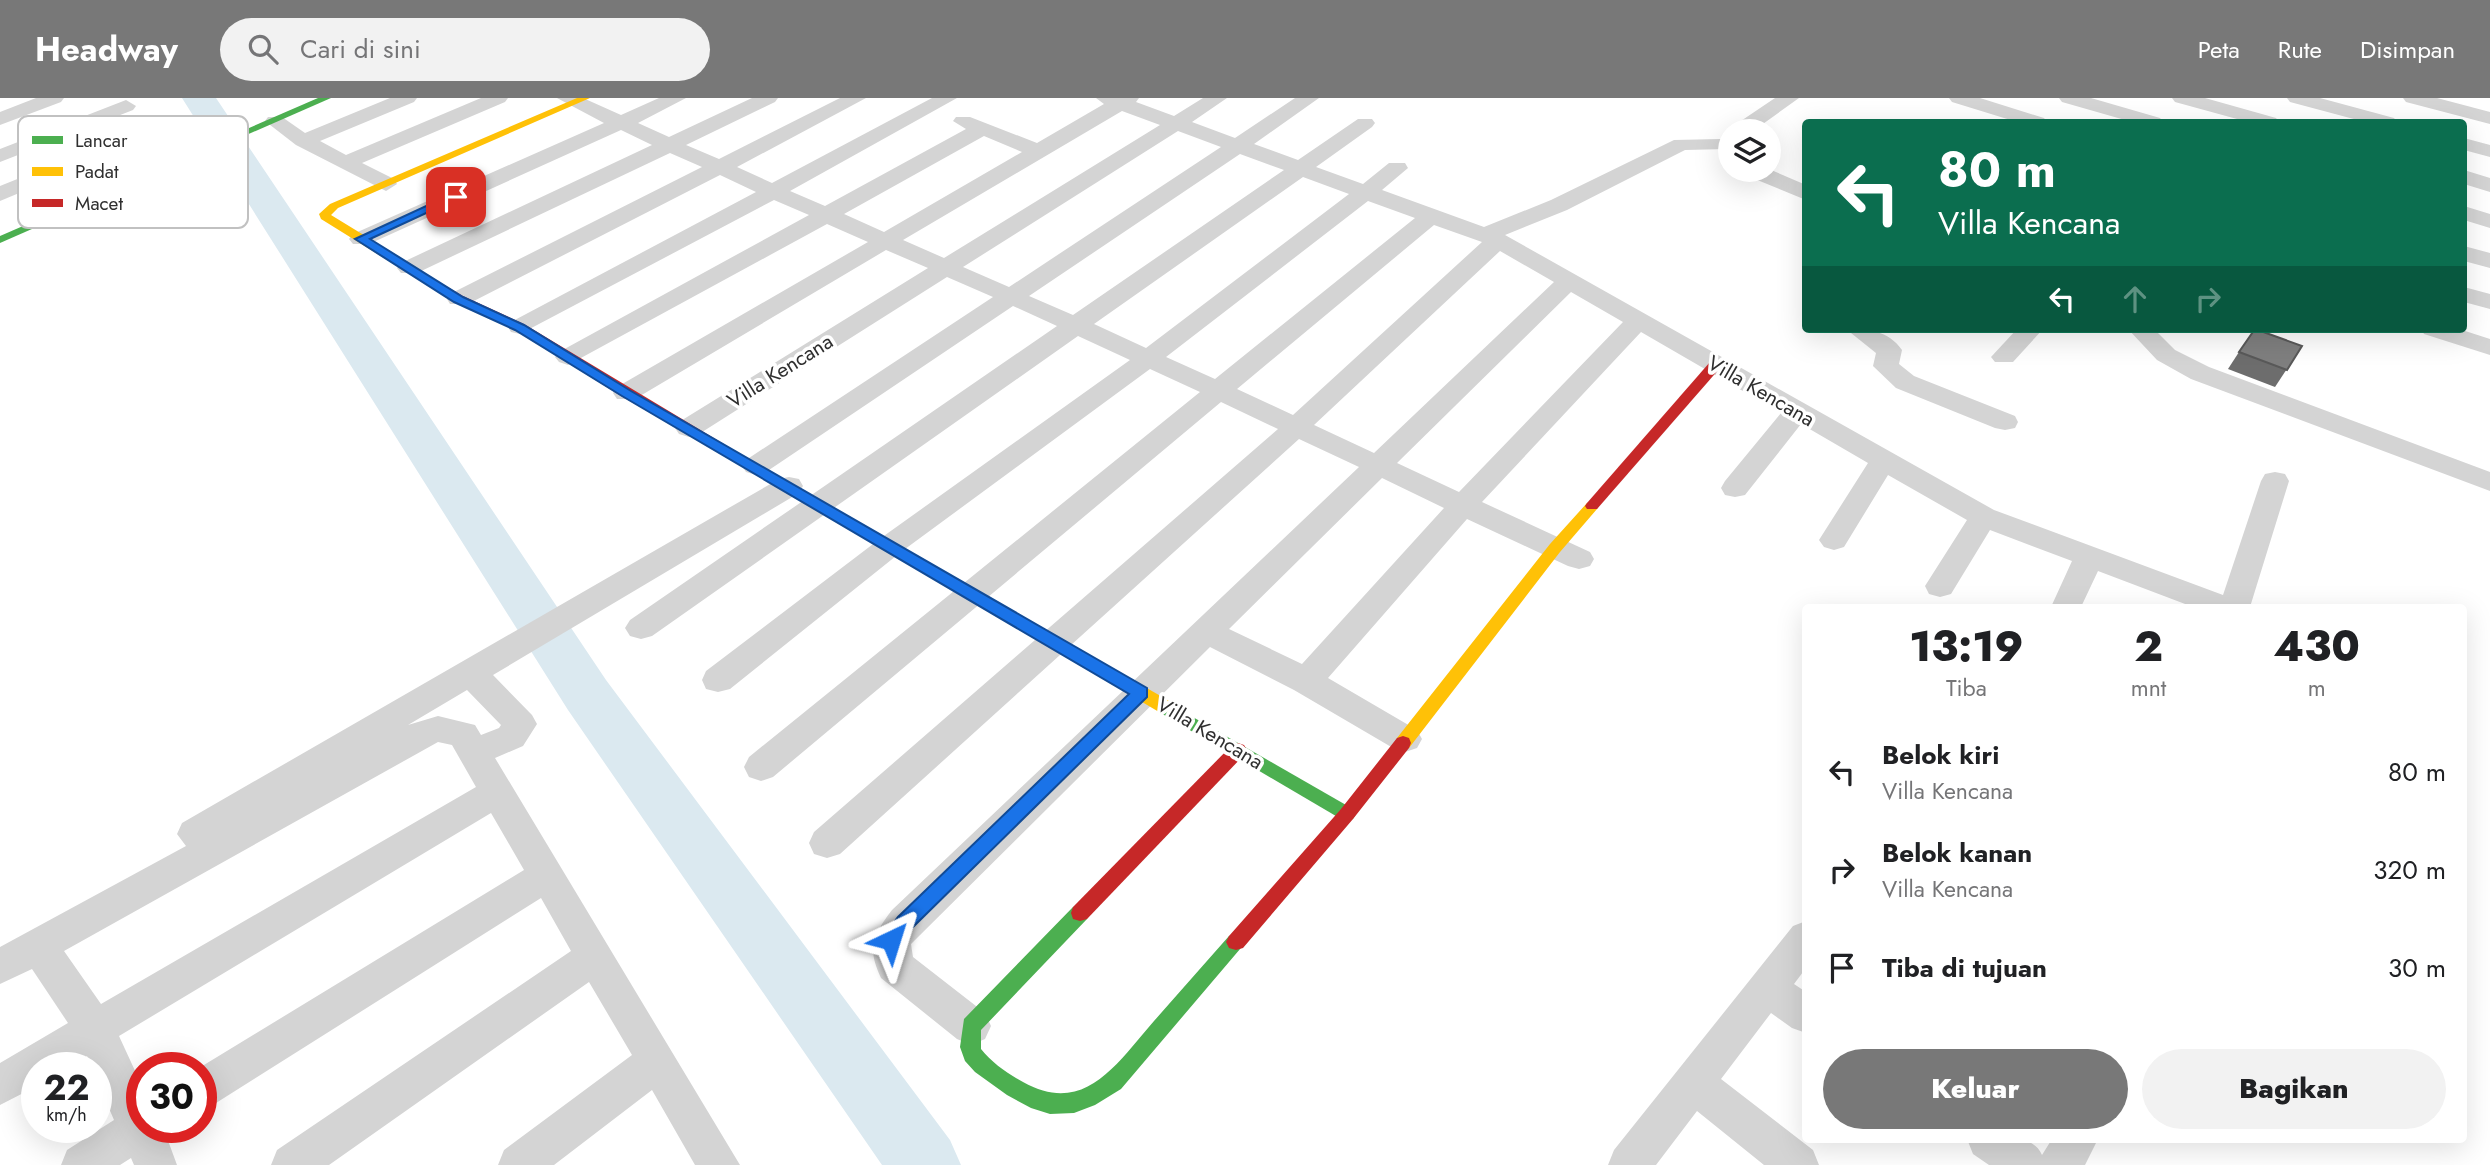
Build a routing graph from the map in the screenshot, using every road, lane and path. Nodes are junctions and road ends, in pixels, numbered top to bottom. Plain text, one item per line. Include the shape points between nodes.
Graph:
1 (54, 98) edge
2 (326, 98) edge
3 (407, 98) edge
4 (498, 98) edge
5 (676, 98) edge
6 (768, 98) edge
7 (856, 98) edge
8 (1217, 98) edge
9 (1309, 98) edge
10 (1789, 98) edge
11 (1959, 98) edge
12 (2041, 98) edge
13 (2069, 98) edge
14 (2182, 98) edge
15 (2297, 98) edge
16 (2413, 98) edge
17 (576, 99) edge
18 (1118, 100) edge
19 (123, 102) edge
20 (939, 102) edge
21 (91, 116) edge
22 (2490, 118) edge
23 (0, 119) edge
24 (1757, 119) edge
25 (2019, 119) edge
26 (2026, 119) edge
27 (2142, 119) edge
28 (2258, 119) edge
29 (2376, 119) edge
30 (275, 121) junction
31 (622, 123) junction
32 (1177, 123) junction
33 (1365, 123) dead end
34 (982, 128) junction
35 (248, 132) edge
36 (303, 141) junction
37 (670, 144) junction
38 (1238, 145) junction
39 (2467, 145) edge
40 (1718, 146) edge
41 (18, 148) edge
42 (1037, 150) junction
43 (2490, 151) edge
44 (0, 156) edge
45 (345, 163) junction
46 (721, 166) junction
47 (1397, 168) dead end
48 (1301, 169) junction
49 (2467, 178) edge
50 (1781, 182) edge
51 (386, 184) junction
52 (2490, 185) edge
53 (18, 186) edge
54 (1802, 191) edge
55 (1365, 192) junction
56 (771, 193) junction
57 (0, 194) edge
58 (2467, 214) edge
59 (823, 216) junction
60 (1431, 216) junction
61 (2490, 220) edge
62 (27, 228) edge
63 (1491, 238) junction
64 (361, 239) junction
65 (0, 240) edge
66 (883, 242) junction
67 (2467, 254) edge
68 (2490, 261) edge
69 (409, 268) junction
70 (943, 269) junction
71 (1569, 281) junction
72 (2467, 295) edge
73 (1009, 297) junction
74 (458, 299) junction
75 (2490, 302) edge
76 (1638, 320) junction
77 (1076, 326) junction
78 (520, 327) junction
79 (1864, 333) edge
80 (2027, 333) edge
81 (2144, 333) edge
82 (2446, 333) edge
83 (2490, 347) edge
84 (568, 357) junction
85 (2004, 357) dead end
86 (1147, 359) junction
87 (1716, 365) junction
88 (1216, 390) junction
89 (626, 393) junction
90 (1797, 411) junction
91 (2004, 422) dead end
92 (689, 428) junction
93 (1295, 428) junction
94 (1884, 459) junction
95 (756, 466) junction
96 (1380, 467) junction
97 (2275, 481) dead end
98 (2490, 482) edge
99 (789, 486) junction
100 (1735, 488) dead end
101 (820, 503) junction
102 (1463, 505) junction
103 (1984, 517) junction
104 (1834, 541) dead end
105 (891, 545) junction
106 (1555, 548) junction
107 (2090, 557) junction
108 (1579, 559) dead end
109 (1940, 586) dead end
110 (972, 593) junction
111 (2067, 604) edge
112 (2216, 604) edge
113 (2236, 604) edge
114 (641, 628) dead end
115 (1206, 631) junction
116 (1055, 642) junction
117 (474, 671) junction
118 (718, 680) dead end
119 (1306, 681) junction
120 (1141, 692) junction
121 (1405, 739) junction
122 (1238, 750) junction
123 (474, 752) junction
124 (761, 767) dead end
125 (498, 791) junction
126 (1347, 814) junction
127 (827, 843) dead end
128 (548, 874) junction
129 (1802, 943) edge
130 (19, 946) edge
131 (596, 956) junction
132 (0, 967) edge
133 (1768, 988) junction
134 (1802, 1011) edge
135 (971, 1026) junction
136 (94, 1027) junction
137 (657, 1061) junction
138 (217, 1079) edge
139 (1693, 1083) junction
140 (0, 1085) edge
141 (126, 1096) edge
142 (126, 1135) edge
143 (147, 1143) edge
144 (1994, 1143) edge
145 (2074, 1143) edge
146 (82, 1165) edge
147 (156, 1165) edge
148 (292, 1165) edge
149 (519, 1165) edge
150 (719, 1165) edge
151 (1629, 1165) edge
152 (1798, 1165) edge
153 (2025, 1165) edge
154 (2060, 1165) edge

1 - 23 street
2 - 30 street
3 - 36 street
4 - 45 street
5 - 31 street
6 - 37 street
7 - 46 street
8 - 32 street, Villa Kencana
9 - 38 street
10 - 24 street
11 - 25 street
12 - 26 street
13 - 27 street
14 - 28 street
15 - 29 street
16 - 22 street
17 - 31 street, Villa Kencana
17 - 51 street, Villa Kencana
18 - 32 street, Villa Kencana
18 - 42 street, Villa Kencana
19 - 21 street
20 - 34 street
20 - 56 street
30 - 35 street
30 - 36 street
31 - 37 street, Villa Kencana
31 - 64 street
32 - 38 street, Villa Kencana
32 - 70 street, Villa Kencana
33 - 48 street
34 - 42 street
34 - 59 street
36 - 45 street
37 - 46 street, Villa Kencana
37 - 69 street
38 - 48 street, Villa Kencana
38 - 73 street
39 - 43 street
40 - 63 street via 1681,144
41 - 44 street
42 - 66 street, Villa Kencana
45 - 51 street
46 - 56 street, Villa Kencana
46 - 74 street
47 - 55 street
48 - 55 street, Villa Kencana
48 - 77 street
49 - 52 street
50 - 54 street
51 - 64 street, Villa Kencana via 334,206 326,214
53 - 57 street
55 - 60 street, Villa Kencana
55 - 86 street
56 - 59 street, Villa Kencana
56 - 78 street
58 - 61 street
59 - 66 street, Villa Kencana
59 - 84 street
60 - 63 street, Villa Kencana
60 - 88 street
62 - 65 street
63 - 71 street, Villa Kencana
63 - 93 street
64 - 69 street, Villa Kencana
66 - 70 street, Villa Kencana
66 - 89 street, Villa Kencana
67 - 68 street
69 - 74 street, Villa Kencana
70 - 73 street, Villa Kencana
70 - 92 street, Villa Kencana
71 - 76 street, Villa Kencana
71 - 96 street
72 - 75 street
73 - 77 street, Villa Kencana
73 - 95 street
74 - 78 street, Villa Kencana
76 - 87 street, Villa Kencana
76 - 102 street
77 - 86 street, Villa Kencana
77 - 101 street
78 - 84 street, Villa Kencana
79 - 91 street via 1889,350 1886,366 1905,382
80 - 85 street
81 - 98 street via 2166,355 2200,373
82 - 83 street
84 - 89 street, Villa Kencana
86 - 88 street, Villa Kencana
86 - 105 street
87 - 90 street, Villa Kencana
87 - 106 street
88 - 93 street, Villa Kencana
88 - 110 street
89 - 92 street, Villa Kencana
90 - 94 street, Villa Kencana
90 - 100 street
92 - 95 street, Villa Kencana
93 - 96 street, Villa Kencana
93 - 116 street
94 - 103 street, Villa Kencana
94 - 104 street
95 - 99 street, Villa Kencana
96 - 102 street, Villa Kencana
96 - 115 street
97 - 113 street
99 - 101 street, Villa Kencana
99 - 117 street
101 - 105 street, Villa Kencana
101 - 114 street
102 - 106 street, Villa Kencana
102 - 119 street
103 - 107 street, Villa Kencana
103 - 109 street
105 - 110 street, Villa Kencana
105 - 118 street
106 - 108 street, Villa Kencana
106 - 121 street
107 - 111 street
107 - 112 street, Villa Kencana
110 - 116 street, Villa Kencana
110 - 124 street
115 - 119 street
115 - 120 street
116 - 120 street, Villa Kencana
116 - 127 street
117 - 123 street via 520,724 511,737
117 - 130 street
119 - 121 street
120 - 122 street, Villa Kencana
120 - 135 street via 891,940 895,966
121 - 126 street
122 - 126 street, Villa Kencana
122 - 135 street
123 - 125 street
123 - 130 street via 463,734 438,729 416,736
125 - 128 street
125 - 136 street
126 - 135 street via 1114,1082 1094,1098 1071,1107 1038,1103 974,1057 969,1045
128 - 131 street
128 - 138 street
129 - 133 street
130 - 132 street
130 - 136 street
131 - 137 street
131 - 148 street
133 - 134 street
133 - 139 street
136 - 140 street
136 - 141 street
137 - 149 street
137 - 150 street
139 - 151 street
139 - 152 street
142 - 146 street
143 - 147 street
144 - 153 street
145 - 154 street

